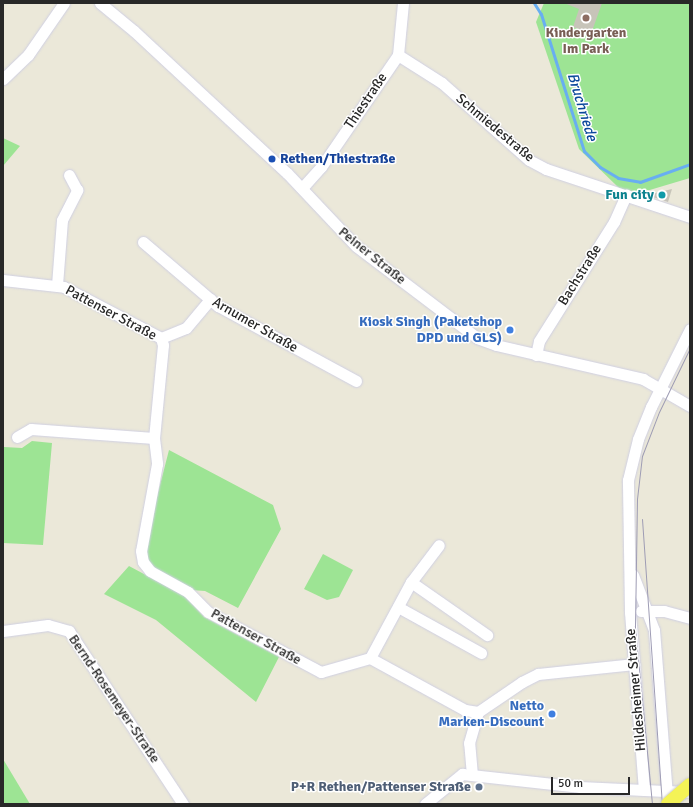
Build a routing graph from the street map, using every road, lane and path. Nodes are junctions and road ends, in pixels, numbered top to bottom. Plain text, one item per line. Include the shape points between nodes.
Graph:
1 (64, 3) edge
2 (100, 3) edge
3 (403, 3) edge
4 (398, 55) junction
5 (3, 79) edge
6 (69, 175) dead end
7 (302, 188) junction
8 (626, 195) junction
9 (690, 217) edge
10 (143, 242) dead end
11 (3, 280) edge
12 (57, 285) junction
13 (210, 299) junction
14 (690, 329) edge
15 (161, 338) junction
16 (536, 355) junction
17 (356, 381) dead end
18 (659, 390) junction
19 (690, 406) edge
20 (17, 437) dead end
21 (154, 438) junction
22 (439, 545) dead end
23 (631, 568) junction
24 (412, 582) junction
25 (398, 607) junction
26 (647, 611) junction
27 (630, 612) junction
28 (690, 618) edge
29 (3, 632) edge
30 (487, 635) dead end
31 (481, 653) dead end
32 (370, 658) junction
33 (634, 664) junction
34 (478, 712) junction
35 (474, 776) junction
36 (690, 785) edge
37 (644, 790) junction
38 (690, 792) edge
39 (667, 800) edge
40 (183, 804) edge
41 (425, 804) edge

1 - 5 street via 28,55
2 - 7 street, Peiner Straße via 134,31
3 - 4 street, Thiestraße
4 - 7 street, Thiestraße via 321,167
4 - 8 street, Schmiedestraße via 442,83 529,160 546,169
6 - 12 street via 77,190 62,220
7 - 16 street, Peiner Straße via 356,246 477,338
8 - 9 street, Schmiedestraße
8 - 16 street, Bachstraße via 614,222 539,341
10 - 13 street, Arnumer Straße
11 - 12 street, Pattenser Straße
12 - 15 street, Pattenser Straße
13 - 15 street via 186,328
13 - 17 street, Arnumer Straße via 259,329
14 - 18 street, Hildesheimer Straße
15 - 21 street, Pattenser Straße via 163,345
16 - 18 street, Peiner Straße via 636,377
18 - 19 street, Peiner Straße
18 - 23 street, Hildesheimer Straße via 638,439 628,480 627,524
20 - 21 street via 31,429
21 - 32 street, Pattenser Straße via 157,464 141,550 142,562 150,571 188,592 208,612 321,672
22 - 24 street
23 - 26 street, Hildesheimer Straße
23 - 27 street, Hildesheimer Straße
24 - 25 street
24 - 30 street
25 - 31 street
25 - 32 street
26 - 27 street
26 - 28 street via 671,612
26 - 39 street, Hildesheimer Straße via 654,630
27 - 33 street, Hildesheimer Straße
29 - 40 street, Bernd-Rosemeyer-Straße via 48,625 69,631
32 - 34 street via 465,710
33 - 34 street via 538,674
33 - 37 street, Hildesheimer Straße
34 - 35 street via 469,743
35 - 37 street via 580,787
35 - 41 street via 460,775
36 - 39 main road, bridge
37 - 39 street
38 - 39 street

